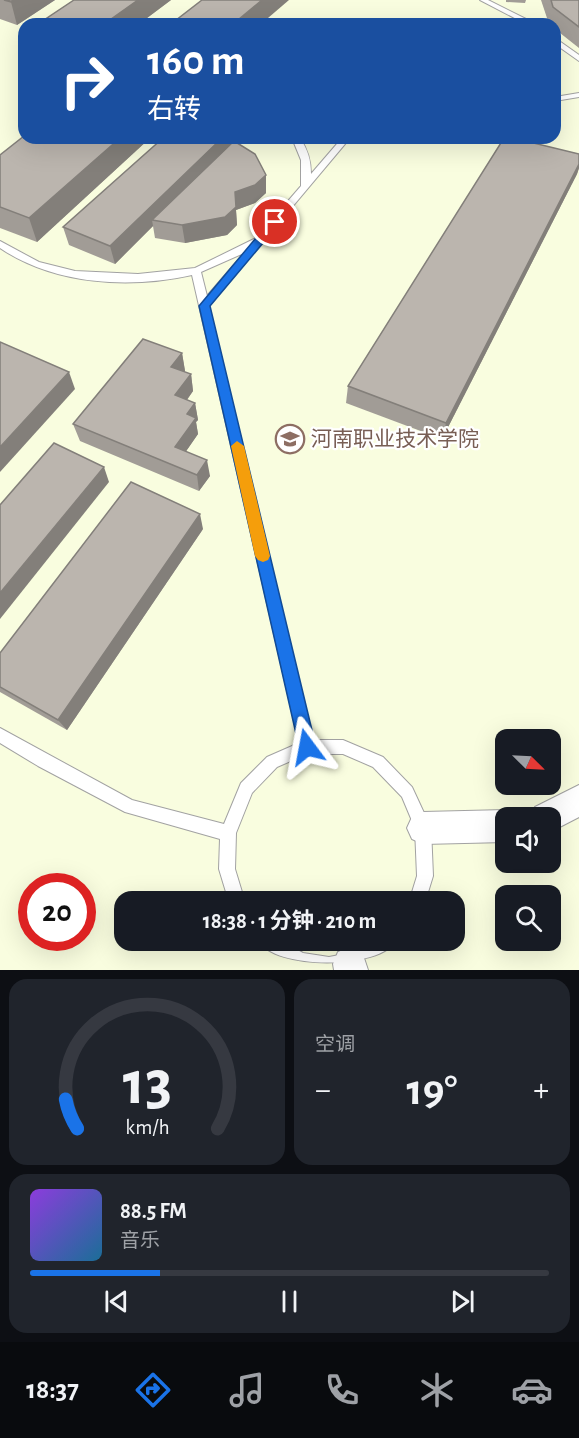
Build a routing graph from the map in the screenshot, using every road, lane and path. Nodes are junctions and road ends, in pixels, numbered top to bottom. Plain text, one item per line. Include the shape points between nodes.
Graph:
1 (483, 0) edge
2 (520, 18) edge
3 (561, 45) edge
4 (579, 59) edge
5 (579, 95) edge
6 (561, 98) edge
7 (300, 144) edge
8 (341, 144) edge
9 (305, 186) junction
10 (260, 240) junction
11 (0, 244) edge
12 (196, 271) junction
13 (204, 306) junction
14 (0, 735) edge
15 (307, 747) junction
16 (579, 800) edge
17 (561, 810) edge
18 (495, 826) edge
19 (423, 828) junction
20 (228, 833) junction
21 (234, 891) edge
22 (420, 891) edge
23 (283, 951) edge
24 (379, 951) edge
25 (351, 967) edge

1 - 2 lane
3 - 4 lane
5 - 6 lane
7 - 9 lane via 308,170
8 - 9 lane
9 - 10 lane
10 - 12 lane
10 - 13 lane
11 - 12 lane via 46,268 81,276 132,279
12 - 13 lane
13 - 15 lane
14 - 20 lane via 130,807
15 - 19 lane via 343,747 378,762 407,792
15 - 20 lane via 272,762 246,788
16 - 17 street
18 - 19 street
19 - 22 lane via 425,876
20 - 21 lane via 227,869
23 - 25 lane via 308,963
24 - 25 lane

